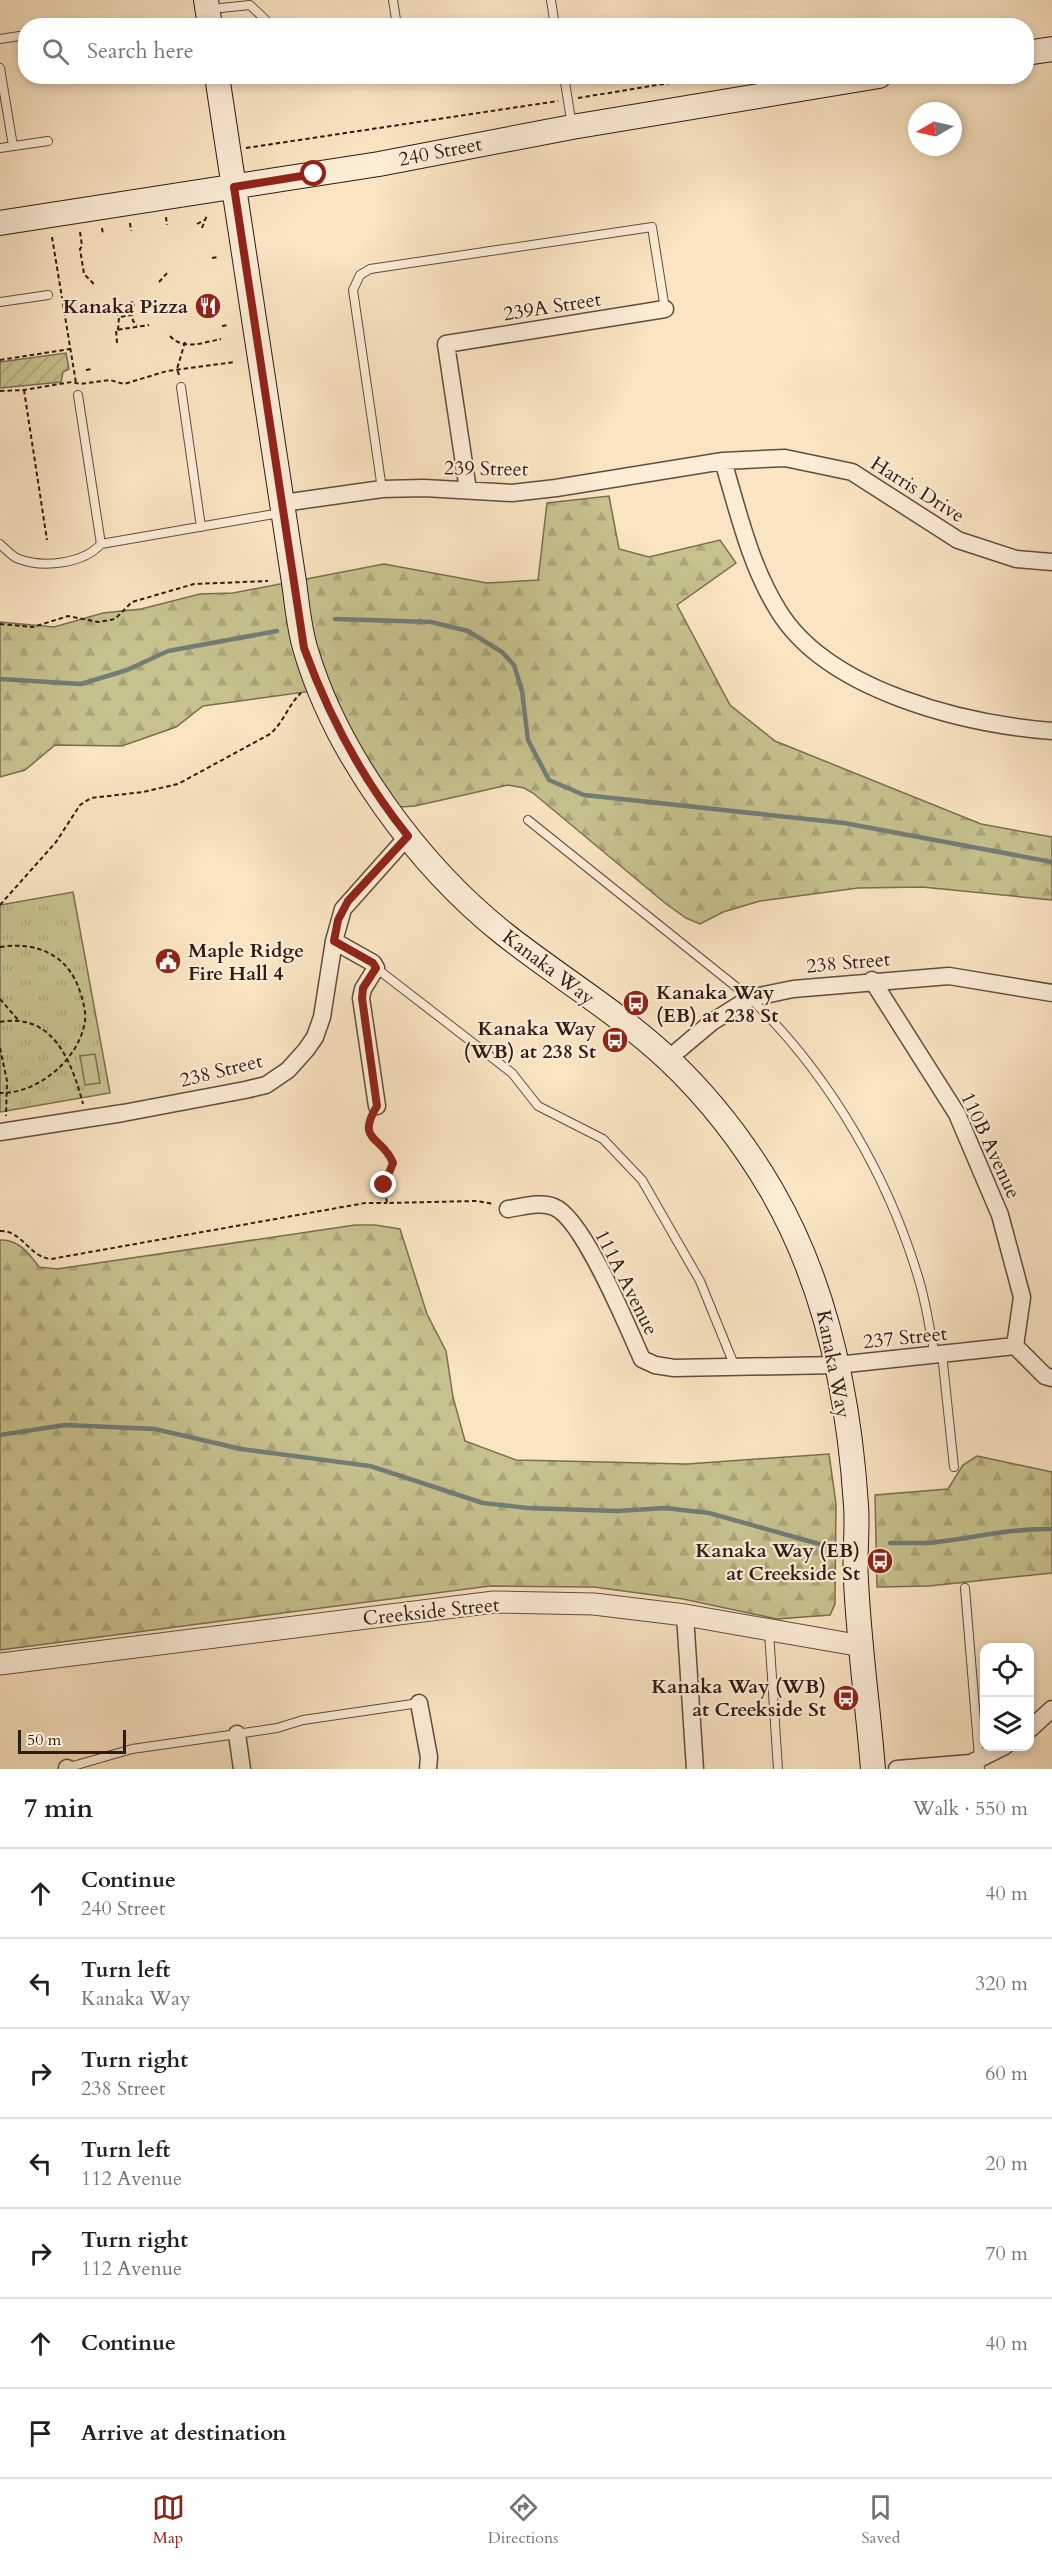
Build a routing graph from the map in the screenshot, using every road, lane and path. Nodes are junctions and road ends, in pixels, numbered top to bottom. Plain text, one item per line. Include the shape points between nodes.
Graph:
1 (393, 0) edge
2 (551, 0) edge
3 (208, 12) edge
4 (264, 18) edge
5 (396, 18) edge
6 (554, 18) edge
7 (18, 36) edge
8 (0, 39) edge
9 (1052, 49) edge
10 (1034, 52) edge
11 (0, 68) edge
12 (218, 84) edge
13 (565, 84) edge
14 (664, 84) edge
15 (831, 84) edge
16 (568, 100) junction
17 (572, 127) junction
18 (48, 141) dead end
19 (13, 146) junction
20 (256, 146) dead end
21 (0, 148) edge
22 (234, 187) junction
23 (207, 215) dead end
24 (166, 217) dead end
25 (204, 220) junction
26 (0, 223) edge
27 (130, 223) dead end
28 (197, 224) dead end
29 (167, 225) dead end
30 (102, 228) dead end
31 (202, 228) dead end
32 (132, 231) dead end
33 (81, 232) dead end
34 (103, 235) dead end
35 (52, 237) dead end
36 (219, 257) dead end
37 (212, 258) dead end
38 (169, 270) dead end
39 (159, 282) dead end
40 (93, 287) dead end
41 (48, 295) dead end
42 (0, 302) edge
43 (112, 305) junction
44 (99, 308) dead end
45 (665, 309) joint
46 (132, 315) junction
47 (119, 317) junction
48 (149, 325) dead end
49 (229, 325) dead end
50 (222, 326) dead end
51 (138, 327) junction
52 (118, 330) junction
53 (170, 336) dead end
54 (221, 339) dead end
55 (117, 343) dead end
56 (185, 343) junction
57 (70, 349) junction
58 (0, 360) edge
59 (235, 362) dead end
60 (92, 369) dead end
61 (177, 369) junction
62 (86, 370) dead end
63 (76, 383) junction
64 (181, 387) joint
65 (24, 390) junction
66 (0, 391) edge
67 (78, 395) joint
68 (723, 461) junction
69 (382, 489) junction
70 (468, 490) junction
71 (283, 508) junction
72 (201, 527) junction
73 (47, 540) dead end
74 (0, 544) edge
75 (101, 544) junction
76 (1052, 562) edge
77 (268, 581) dead end
78 (0, 624) edge
79 (318, 684) junction
80 (1052, 731) edge
81 (528, 820) dead end
82 (408, 836) junction
83 (0, 905) edge
84 (334, 941) junction
85 (0, 947) edge
86 (376, 968) junction
87 (872, 980) junction
88 (1052, 993) edge
89 (750, 998) junction
90 (0, 999) edge
91 (19, 1021) junction
92 (0, 1022) edge
93 (0, 1048) edge
94 (68, 1058) junction
95 (668, 1059) junction
96 (0, 1093) edge
97 (8, 1093) junction
98 (83, 1104) dead end
99 (377, 1106) joint
100 (3, 1124) edge
101 (387, 1203) junction
102 (508, 1209) joint
103 (0, 1231) edge
104 (1015, 1346) junction
105 (938, 1354) junction
106 (642, 1359) joint
107 (837, 1365) junction
108 (735, 1367) junction
109 (1052, 1378) edge
110 (954, 1467) dead end
111 (965, 1588) dead end
112 (685, 1616) junction
113 (769, 1631) junction
114 (862, 1646) junction
115 (0, 1664) edge
116 (419, 1703) joint
117 (1052, 1709) edge
118 (1034, 1725) edge
119 (237, 1734) junction
120 (998, 1751) edge
121 (980, 1764) edge
122 (66, 1769) edge
123 (242, 1769) edge
124 (428, 1769) edge
125 (695, 1769) edge
126 (778, 1769) edge
127 (873, 1769) edge
128 (897, 1769) edge

1 - 5 lane
2 - 6 lane
3 - 4 lane via 250,5
7 - 8 lane
9 - 10 main road
11 - 19 lane
12 - 22 main road, Kanaka Way
13 - 16 lane
14 - 16 path
15 - 17 main road, 240 Street
16 - 17 lane
16 - 20 path
17 - 22 main road, 240 Street
18 - 19 lane
19 - 21 lane
22 - 26 main road, 240 Street
22 - 71 main road, Kanaka Way
23 - 25 path
24 - 29 path
25 - 28 path
25 - 31 path
27 - 32 path
30 - 34 path
33 - 40 path via 83,271
35 - 57 path
36 - 37 path
38 - 39 path
41 - 42 lane
43 - 44 path
43 - 46 path via 134,302
43 - 47 path
45 - 69 lane via 652,227 370,269 360,275 353,290
45 - 70 street, 239A Street via 446,344
46 - 47 path
46 - 51 path
47 - 52 path
48 - 51 path
49 - 50 path
51 - 52 path
52 - 55 path
53 - 56 path
54 - 56 path
56 - 61 path
57 - 58 path
57 - 63 path
59 - 61 path
60 - 62 path
61 - 63 path via 124,384 110,380
61 - 64 path
63 - 65 path
63 - 67 path
64 - 72 lane
65 - 66 path
65 - 73 path
67 - 75 lane
68 - 70 street, 239 Street via 556,488 512,493
68 - 76 street, Harris Drive via 785,458 852,472 958,540 1016,559
68 - 80 street via 749,550 778,610 822,656 855,679 944,712
69 - 70 street, 239 Street
69 - 71 street, 239 Street
71 - 72 lane
71 - 79 main road, Kanaka Way via 304,648
72 - 75 lane
74 - 75 lane via 16,559 34,563 64,562 96,550
77 - 78 path via 194,584 132,602 115,619 98,622 68,616 33,627
79 - 82 main road, Kanaka Way via 356,763
79 - 83 path via 295,698 282,723 270,734 178,784 91,798 80,805 56,842
81 - 89 lane
82 - 84 street, 238 Street via 348,901 338,920
82 - 95 main road, Kanaka Way via 455,889 501,931
84 - 86 street
84 - 100 street, 238 Street via 315,1037 296,1062 266,1085 123,1113
85 - 94 path via 24,945 43,950 69,967 84,1005 85,1025
86 - 99 street via 363,988 362,998
86 - 108 lane via 512,1073 538,1106 603,1139 642,1180 700,1281
87 - 88 street, 238 Street via 949,976
87 - 89 street, 238 Street
87 - 104 street, 110B Avenue via 957,1114 1000,1215 1022,1297
89 - 95 street, 238 Street via 712,1022
89 - 105 lane via 836,1100 878,1175 922,1289
90 - 91 path
91 - 92 path
91 - 94 path via 44,1030
93 - 97 path
94 - 97 path via 35,1085
94 - 98 path
95 - 107 main road, Kanaka Way via 720,1116 773,1192 813,1276
96 - 97 path
97 - 100 path
99 - 101 path via 368,1127 393,1163 384,1185
101 - 102 path via 477,1200
101 - 103 path via 365,1203 51,1259 36,1255 13,1232
102 - 106 street, 111A Avenue via 540,1204 555,1207 565,1215 591,1251
104 - 105 street, 237 Street
104 - 109 street via 1045,1376
105 - 107 street, 237 Street
105 - 110 lane
106 - 108 street, 237 Street via 674,1368
107 - 108 street, 237 Street
107 - 114 main road, Kanaka Way via 856,1507 856,1579
111 - 121 lane
112 - 113 street, Creekside Street
112 - 115 street, Creekside Street via 594,1604 494,1602
112 - 125 street
113 - 114 street, Creekside Street
113 - 126 lane
114 - 127 main road, Kanaka Way
116 - 119 lane
116 - 124 street
117 - 118 street
119 - 122 lane via 132,1749
119 - 123 street
120 - 121 street
121 - 128 street

